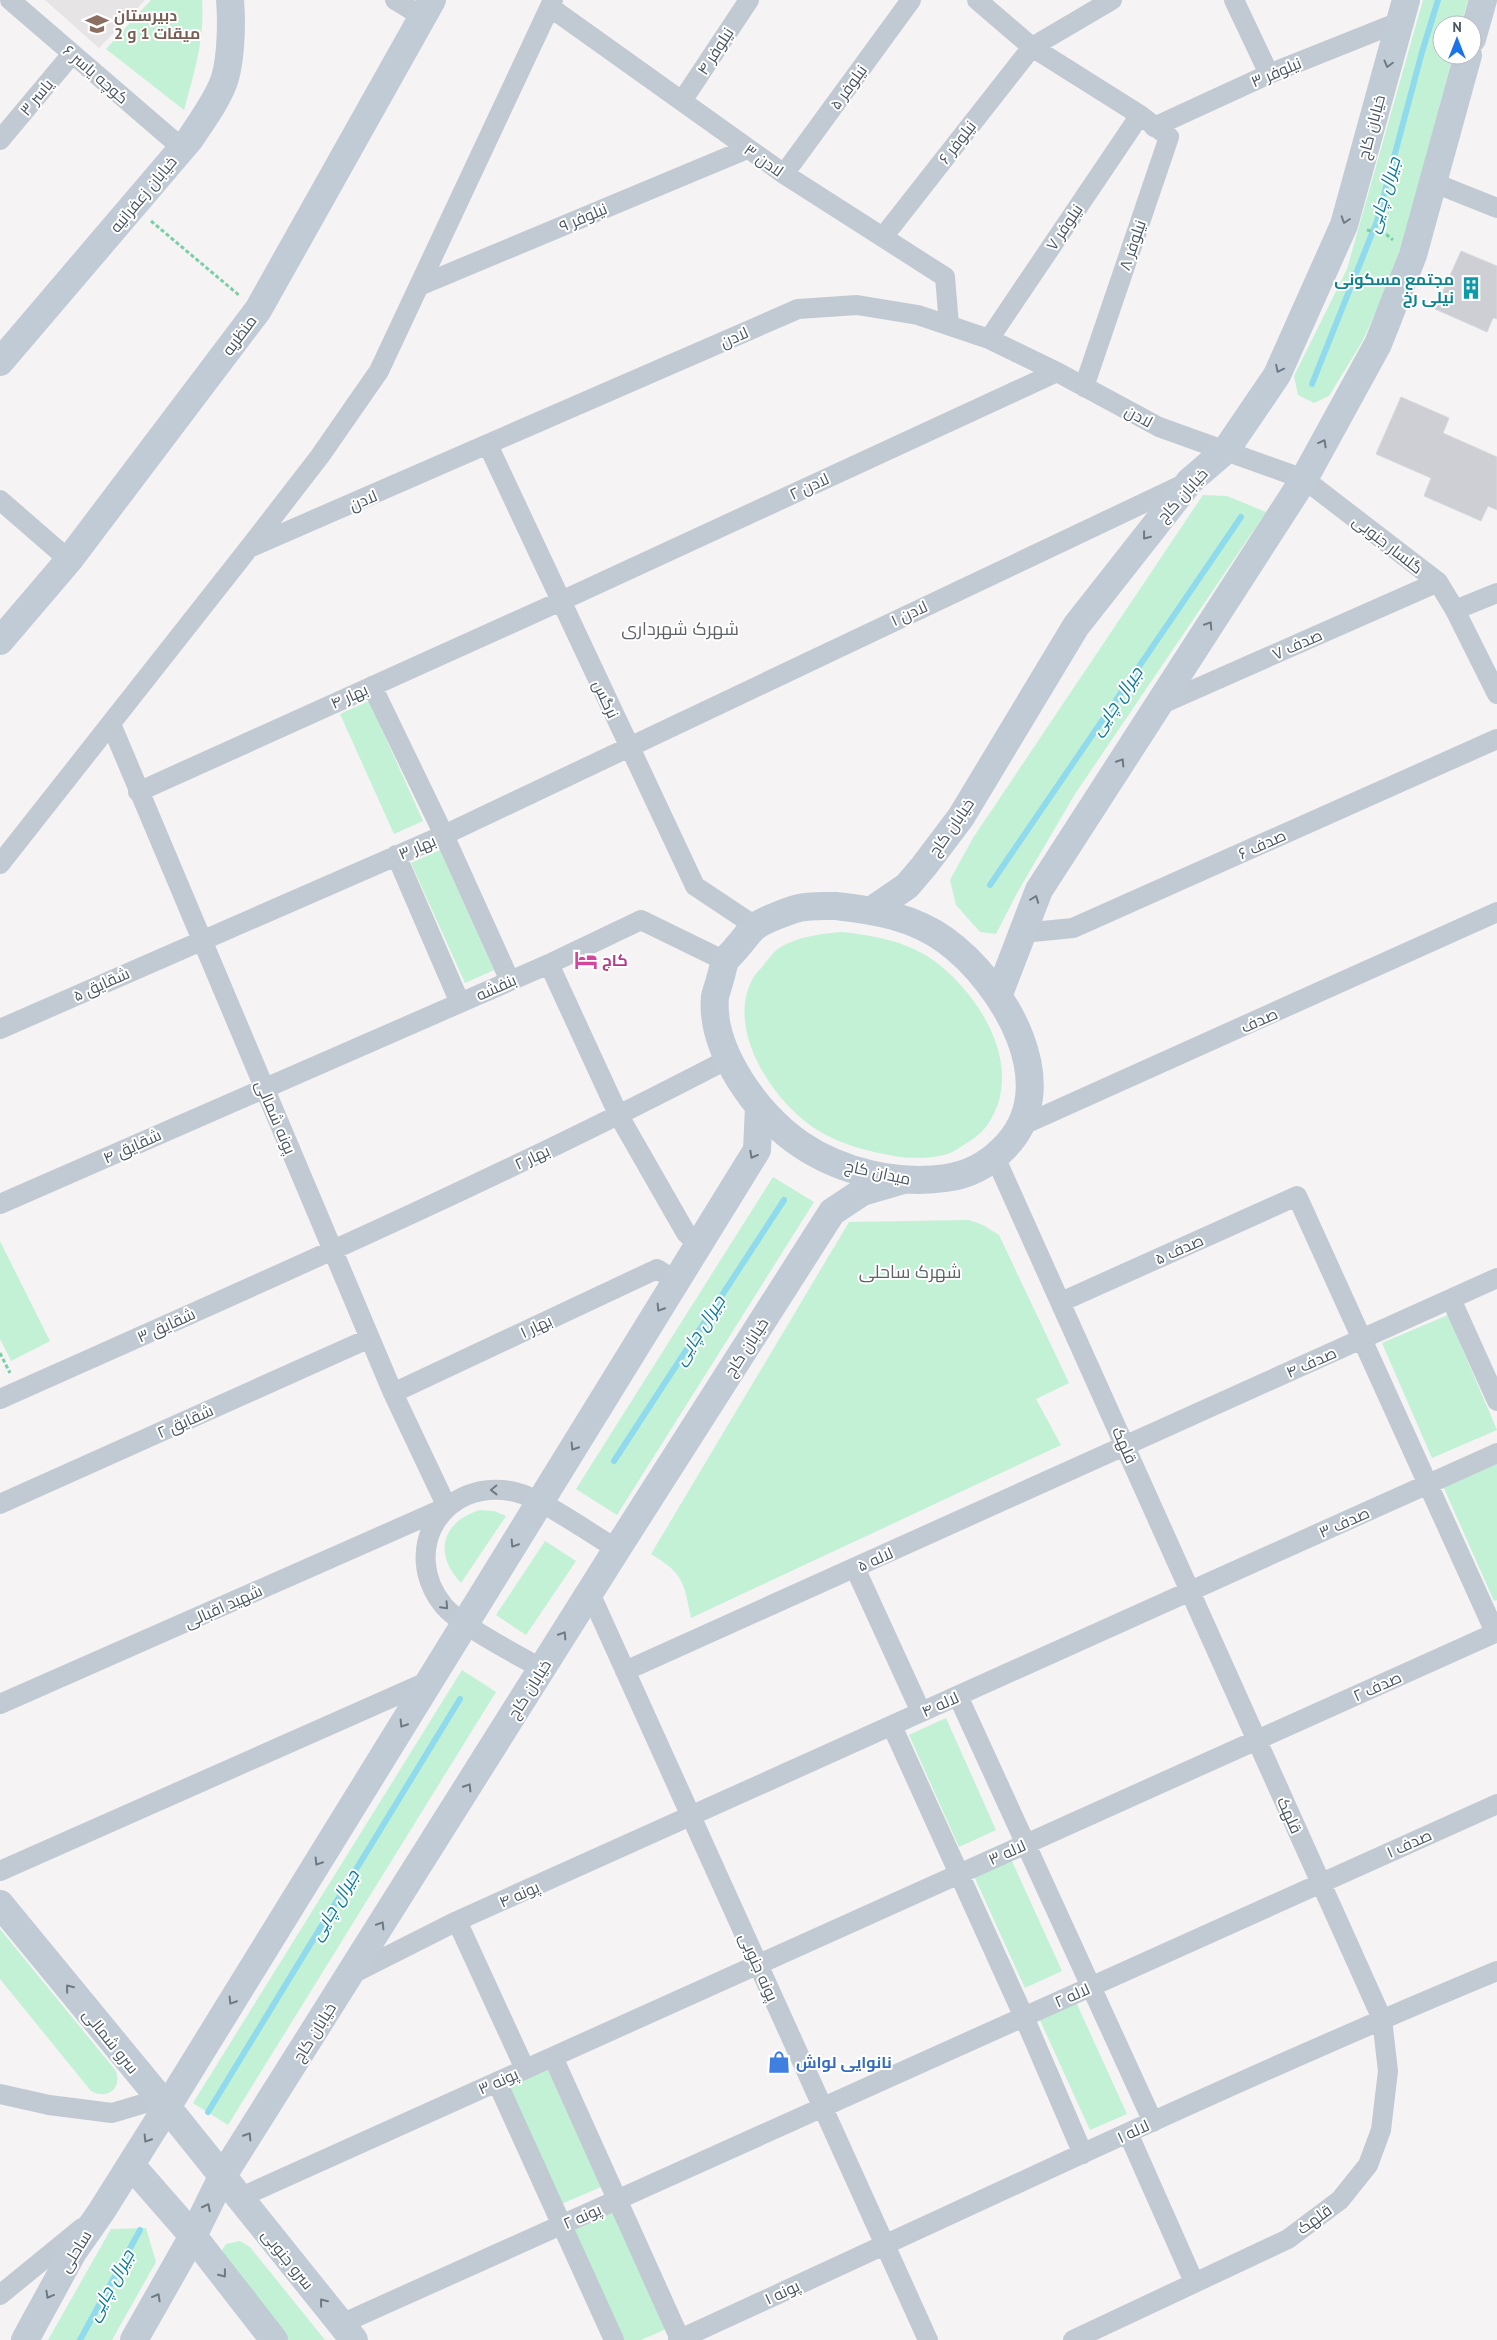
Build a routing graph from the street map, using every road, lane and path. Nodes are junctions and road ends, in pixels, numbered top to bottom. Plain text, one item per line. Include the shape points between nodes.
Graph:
1 (10, 0) edge
2 (230, 0) edge
3 (395, 0) edge
4 (749, 0) edge
5 (911, 0) edge
6 (977, 0) edge
7 (1112, 0) edge
8 (1234, 0) edge
9 (1483, 0) edge
10 (551, 3) edge
11 (428, 8) edge
12 (1403, 11) edge
13 (1479, 15) edge
14 (1032, 47) junction
15 (72, 54) junction
16 (1465, 65) edge
17 (1269, 74) junction
18 (682, 101) junction
19 (1147, 121) junction
20 (0, 140) edge
21 (182, 148) junction
22 (747, 148) junction
23 (784, 174) junction
24 (1432, 182) junction
25 (133, 206) junction
26 (1497, 208) edge
27 (1359, 228) dead end
28 (1387, 235) dead end
29 (883, 237) junction
30 (419, 286) junction
31 (258, 310) junction
32 (949, 325) junction
33 (989, 339) junction
34 (0, 362) edge
35 (1057, 372) junction
36 (1084, 387) junction
37 (488, 446) junction
38 (1226, 450) junction
39 (1304, 479) junction
40 (1190, 481) junction
41 (0, 500) edge
42 (249, 548) junction
43 (69, 560) junction
44 (1438, 582) junction
45 (1497, 593) edge
46 (561, 601) junction
47 (1455, 610) junction
48 (0, 641) edge
49 (372, 686) junction
50 (1497, 694) edge
51 (1157, 706) junction
52 (111, 724) junction
53 (1497, 739) edge
54 (628, 746) junction
55 (138, 792) junction
56 (444, 835) junction
57 (396, 855) junction
58 (0, 864) edge
59 (872, 910) junction
60 (1497, 912) edge
61 (755, 926) junction
62 (1022, 932) junction
63 (201, 940) junction
64 (725, 962) junction
65 (549, 964) junction
66 (510, 981) junction
67 (999, 994) junction
68 (460, 1003) junction
69 (0, 1029) edge
70 (728, 1059) junction
71 (264, 1088) junction
72 (759, 1107) junction
73 (619, 1116) junction
74 (1021, 1126) junction
75 (995, 1157) junction
76 (902, 1180) junction
77 (0, 1204) edge
78 (699, 1244) junction
79 (333, 1250) junction
80 (1497, 1278) edge
81 (676, 1281) junction
82 (1451, 1299) junction
83 (1061, 1302) junction
84 (370, 1338) junction
85 (1362, 1339) junction
86 (393, 1393) junction
87 (0, 1399) edge
88 (1497, 1401) edge
89 (1125, 1446) junction
90 (1497, 1453) edge
91 (1428, 1484) junction
92 (540, 1503) junction
93 (0, 1504) edge
94 (447, 1507) junction
95 (617, 1549) junction
96 (855, 1568) junction
97 (1190, 1590) junction
98 (590, 1593) junction
99 (465, 1623) junction
100 (1496, 1632) edge
101 (542, 1669) junction
102 (625, 1671) junction
103 (429, 1681) junction
104 (958, 1696) junction
105 (0, 1704) edge
106 (921, 1712) junction
107 (892, 1726) junction
108 (1257, 1740) junction
109 (1497, 1804) edge
110 (691, 1816) junction
111 (1025, 1844) junction
112 (0, 1872) edge
113 (959, 1874) junction
114 (1321, 1883) junction
115 (0, 1904) edge
116 (457, 1921) junction
117 (758, 1964) junction
118 (1497, 1971) edge
119 (349, 1975) junction
120 (1090, 1987) junction
121 (1024, 2017) junction
122 (1382, 2019) junction
123 (553, 2057) junction
124 (525, 2069) junction
125 (496, 2082) junction
126 (0, 2094) edge
127 (163, 2103) junction
128 (823, 2107) junction
129 (1153, 2122) junction
130 (1128, 2133) junction
131 (1083, 2154) junction
132 (131, 2164) junction
133 (230, 2188) junction
134 (618, 2200) junction
135 (101, 2212) junction
136 (562, 2225) junction
137 (193, 2236) junction
138 (885, 2245) junction
139 (1190, 2273) dead end
140 (0, 2295) edge
141 (348, 2332) edge
142 (25, 2340) edge
143 (134, 2340) edge
144 (274, 2340) edge
145 (614, 2340) edge
146 (679, 2340) edge
147 (928, 2340) edge
148 (1073, 2340) edge

1 - 15 street, کوچه یاسر ۶
2 - 21 main road, خیابان زعفرانیه via 232,22 225,79
3 - 11 street
4 - 18 street, نیلوفر ۴
5 - 23 street, نیلوفر ۵
6 - 14 street
7 - 14 street
8 - 17 street
9 - 13 main road
10 - 18 street, لادن ۳
10 - 30 street
11 - 31 main road, منظریه
12 - 17 street, نیلوفر ۳
12 -> 38 main road, خیابان کاج via 1344,225 1277,375
14 - 19 street
14 - 29 street, نیلوفر ۶
15 - 20 street, یاسر ۳
15 - 21 street, کوچه یاسر ۶
16 - 24 main road
17 - 19 street, نیلوفر ۳
18 - 22 street, لادن ۳
19 - 33 street, نیلوفر ۷
19 - 36 street, نیلوفر ۸ via 1169,137
21 - 25 main road, خیابان زعفرانیه
22 - 23 street, لادن ۳
22 - 30 street, نیلوفر ۹
23 - 29 street, لادن ۳
24 - 26 street
39 -> 24 main road via 1378,344 1413,255
25 - 31 path
25 - 34 main road, خیابان زعفرانیه
27 - 28 path
29 - 32 street, لادن ۳ via 945,277
30 - 42 street via 379,371 320,456
31 - 43 main road, منظریه
32 - 33 street, لادن
32 - 37 street, لادن via 918,315 857,305 798,309
33 - 35 street, لادن
35 - 36 street, لادن
35 - 46 street, لادن ۲
36 - 38 street, لادن via 1159,427
37 - 42 street, لادن
37 - 46 street, نرگس
38 - 39 street, گلسار جنوبی
38 - 40 main road, خیابان کاج
39 - 44 street, گلسار جنوبی
51 -> 39 main road
40 - 54 street, لادن ۱
40 -> 59 main road, خیابان کاج via 1076,626 961,817 908,886
41 - 43 street
42 - 52 street
43 - 48 main road, منظریه
44 - 47 street, گلسار جنوبی
44 - 51 street, صدف ۷
45 - 47 street
46 - 49 street, بهار ۴
46 - 54 street, نرگس
47 - 50 street, گلسار جنوبی
49 - 55 street, بهار ۴
49 - 56 street
62 -> 51 main road via 1038,890
52 - 55 street, پونه شمالی
52 - 58 street
53 - 62 street, صدف ۶ via 1073,928
54 - 56 street, بهار ۳
54 - 61 street, نرگس via 695,886
55 - 63 street, پونه شمالی
56 - 57 street, بهار ۳
56 - 66 street
57 - 63 street, بهار ۳
57 - 68 street
59 - 61 main road, میدان کاج via 836,906 799,908
59 - 67 main road, میدان کاج via 909,921 944,939 974,964
60 - 74 street, صدف
61 - 64 main road, میدان کاج
62 - 67 main road
63 - 69 street, شقایق ۵
63 - 71 street, پونه شمالی
64 - 65 street, بنفشه via 641,920
64 - 70 main road, میدان کاج via 715,997 719,1034
65 - 66 street, بنفشه
65 - 73 street
66 - 68 street, بنفشه
67 - 74 main road, میدان کاج via 1018,1031 1029,1070 1029,1099
68 - 71 street, بنفشه
70 - 72 main road, میدان کاج
70 - 73 street, بهار ۲
71 - 77 street, شقایق ۴
71 - 79 street, پونه شمالی
72 - 76 main road, میدان کاج via 800,1144 816,1153 849,1169
72 -> 78 main road via 758,1150
73 - 78 street via 686,1233
73 - 79 street, بهار ۲
74 - 75 main road, میدان کاج via 1011,1142
75 - 76 main road, میدان کاج via 967,1175 929,1181
75 - 83 street, قلهک
76 - 95 main road, خیابان کاج via 862,1192 832,1212
78 - 81 main road
79 - 84 street, پونه شمالی
79 - 87 street, شقایق ۳
80 - 82 street, صدف ۴
81 - 86 street, بهار ۱ via 657,1268
81 -> 92 main road
82 - 85 street, صدف ۴
82 - 88 street
83 - 85 street, صدف ۵ via 1297,1196
83 - 89 street, قلهک
84 - 86 street, پونه شمالی
84 - 93 street, شقایق ۲
85 - 89 street, صدف ۴
85 - 91 street
86 - 94 street, پونه شمالی
89 - 96 street, لاله ۵
89 - 97 street, قلهک
90 - 91 street, صدف ۳
91 - 97 street, صدف ۳
91 - 100 street
92 -> 94 street via 517,1492 494,1488 471,1492
92 - 95 street
92 -> 99 main road
94 -> 99 street via 435,1521 426,1543 425,1566 435,1594 445,1608
94 - 105 street, شهید اقبالی
95 - 98 main road, خیابان کاج
96 - 102 street, لاله ۵
96 - 106 street
97 - 104 street, لاله ۴
97 - 108 street, قلهک
101 -> 98 main road, خیابان کاج
98 - 102 street, پونه جنوبی
99 - 101 street
99 - 103 main road
100 - 108 street, صدف ۲
119 -> 101 main road, خیابان کاج
102 - 110 street, پونه جنوبی
103 - 112 street
103 -> 127 main road
104 - 106 street, لاله ۴
104 - 111 street
106 - 107 street, لاله ۴
107 - 110 street, لاله ۴
107 - 113 street
108 - 111 street, لاله ۳
108 - 114 street, قلهک
109 - 114 street, صدف ۱
110 - 116 street, پونه ۴
110 - 117 street, پونه جنوبی
111 - 113 street, لاله ۳
111 - 120 street
113 - 117 street, لاله ۳
113 - 121 street
114 - 120 street, لاله ۲
114 - 122 street, قلهک
127 -> 115 main road, سرو شمالی
116 - 119 street, پونه ۴
116 - 124 street
117 - 123 street, پونه ۳
117 - 128 street, پونه جنوبی
118 - 122 street, لاله ۱
133 -> 119 main road, خیابان کاج
120 - 121 street, لاله ۲
120 - 129 street
121 - 128 street, لاله ۲
121 - 131 street
122 - 129 street, لاله ۱
122 - 148 street, قلهک via 1388,2071 1381,2130 1368,2165 1340,2200 1288,2238
123 - 124 street, پونه ۳
123 - 134 street
124 - 125 street, پونه ۳
125 - 133 street, پونه ۳
125 - 136 street
126 - 127 street via 49,2105 112,2113
127 -> 132 main road
127 - 133 main road, سرو شمالی
128 - 134 street, پونه ۲
128 - 138 street, پونه جنوبی
129 - 130 street, لاله ۱
130 - 131 street, لاله ۱
130 - 139 street
131 - 138 street, لاله ۱
132 - 135 main road, ساحلی
132 - 137 main road
137 -> 133 main road, خیابان کاج
141 -> 133 main road, سرو جنوبی
134 - 136 street, پونه ۲
134 - 146 street
135 - 140 street
135 -> 142 main road, ساحلی via 73,2252
136 - 141 street, پونه ۲
136 - 145 street
143 -> 137 main road
137 -> 144 main road
138 - 146 street, پونه ۱
138 - 147 street, پونه جنوبی

